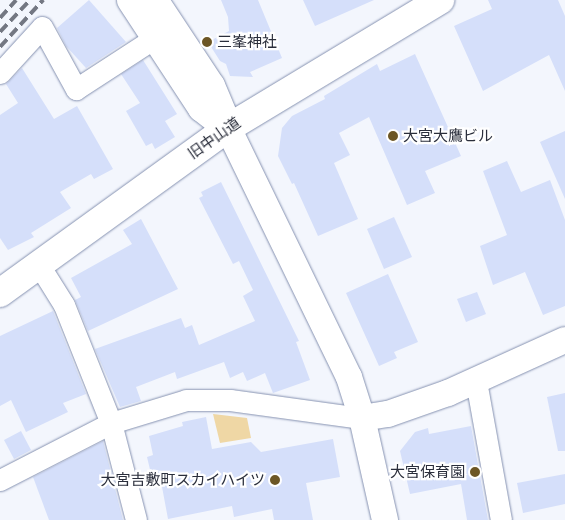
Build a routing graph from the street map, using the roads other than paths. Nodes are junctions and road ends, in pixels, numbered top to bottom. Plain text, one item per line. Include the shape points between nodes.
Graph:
1 (131, 0) edge
2 (154, 0) edge
3 (440, 0) edge
4 (156, 37) junction
5 (0, 73) edge
6 (228, 128) junction
7 (39, 265) junction
8 (0, 293) edge
9 (565, 340) edge
10 (476, 381) junction
11 (362, 418) junction
12 (111, 423) junction
13 (0, 480) edge
14 (136, 520) edge
15 (385, 520) edge
16 (501, 520) edge

1 - 4 main road
2 - 6 main road via 211,86
3 - 6 main road, 旧中山道
4 - 5 street via 76,89 42,27
4 - 6 main road via 202,108
6 - 7 main road, 旧中山道
6 - 11 street via 332,336
7 - 8 main road, 旧中山道
7 - 12 street via 64,305
9 - 10 street
10 - 11 street via 388,414
10 - 16 street
11 - 12 street via 230,400 186,400
11 - 15 street
12 - 13 street
12 - 14 street

